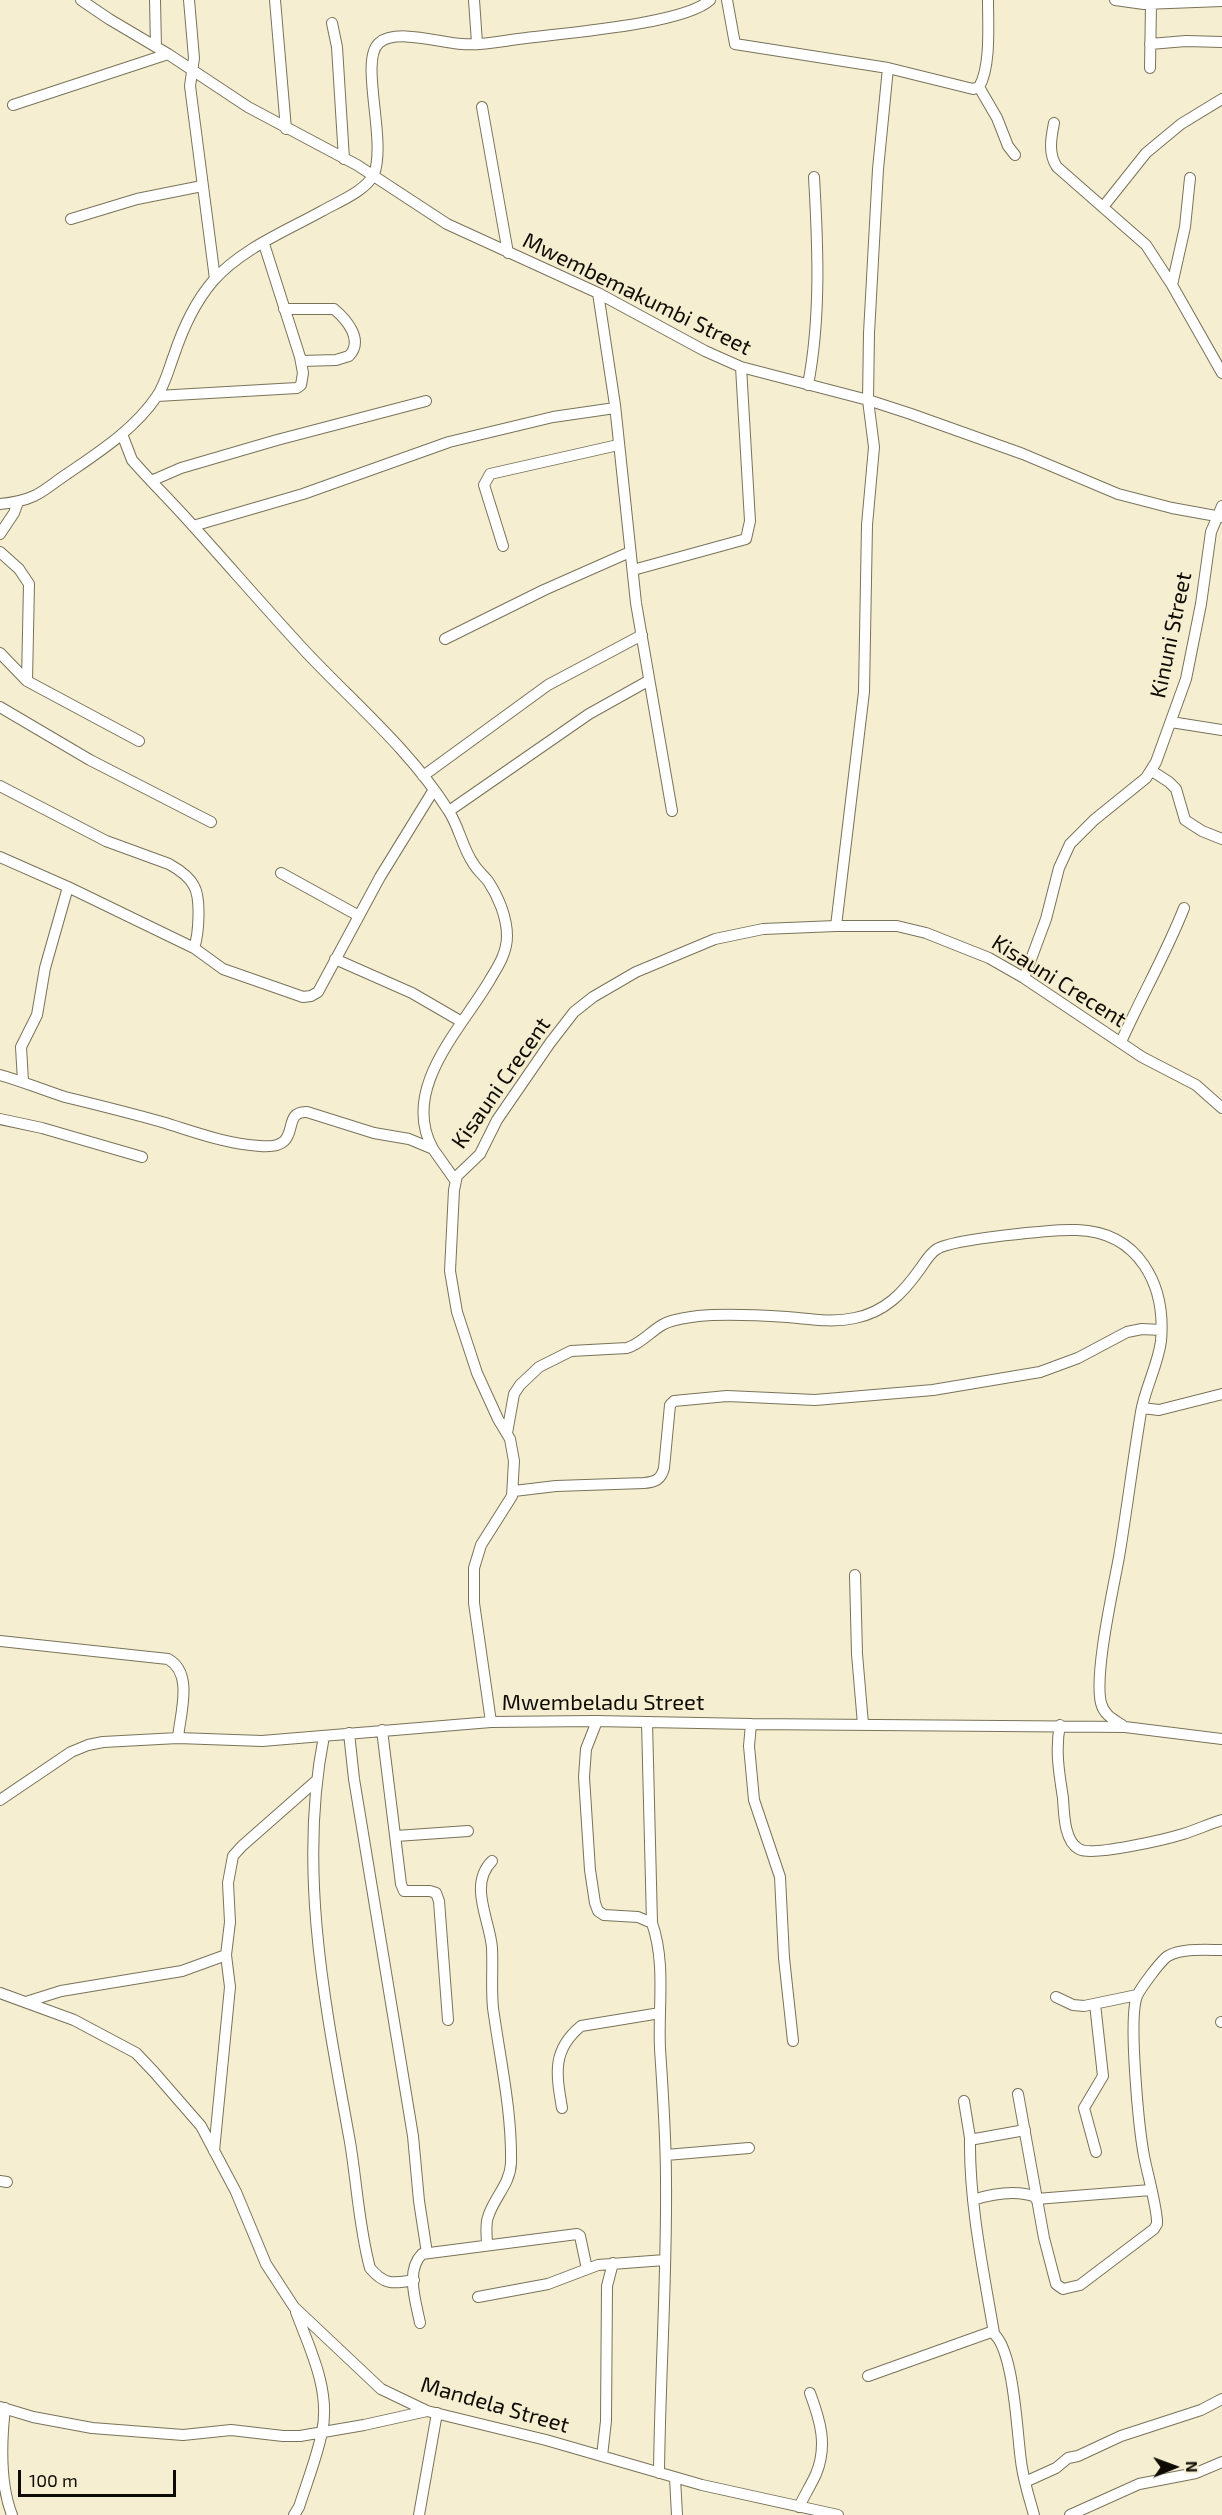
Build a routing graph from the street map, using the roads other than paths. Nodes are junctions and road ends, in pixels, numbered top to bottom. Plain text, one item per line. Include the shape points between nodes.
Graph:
1 (81, 0) edge
2 (155, 0) edge
3 (189, 0) edge
4 (275, 0) edge
5 (474, 0) edge
6 (710, 0) edge
7 (727, 0) edge
8 (988, 0) edge
9 (1115, 0) edge
10 (1195, 1) edge
11 (1222, 1) edge
12 (1151, 4) junction
13 (332, 23) dead end
14 (1222, 42) edge
15 (477, 43) junction
16 (1150, 44) junction
17 (156, 47) junction
18 (168, 54) junction
19 (888, 68) junction
20 (1150, 68) dead end
21 (194, 70) junction
22 (979, 87) junction
23 (1222, 99) edge
24 (13, 105) dead end
25 (482, 107) dead end
26 (1054, 123) dead end
27 (286, 129) junction
28 (1015, 155) dead end
29 (345, 159) junction
30 (373, 176) junction
31 (814, 177) dead end
32 (1190, 178) dead end
33 (202, 186) junction
34 (1102, 207) junction
35 (71, 219) dead end
36 (264, 244) junction
37 (508, 254) junction
38 (215, 279) junction
39 (1172, 285) junction
40 (598, 293) junction
41 (284, 309) junction
42 (301, 361) junction
43 (741, 367) junction
44 (1222, 373) edge
45 (808, 385) junction
46 (158, 396) junction
47 (868, 400) junction
48 (426, 401) dead end
49 (615, 408) junction
50 (122, 434) junction
51 (618, 445) junction
52 (151, 481) junction
53 (18, 502) junction
54 (0, 504) edge
55 (1220, 513) edge
56 (193, 526) junction
57 (0, 534) edge
58 (503, 546) dead end
59 (0, 552) edge
60 (630, 552) junction
61 (633, 570) junction
62 (642, 635) junction
63 (445, 639) dead end
64 (0, 653) edge
65 (27, 681) junction
66 (648, 681) junction
67 (0, 707) edge
68 (1171, 722) junction
69 (1222, 730) edge
70 (139, 741) dead end
71 (1152, 771) junction
72 (423, 776) junction
73 (0, 786) edge
74 (433, 791) junction
75 (449, 811) junction
76 (672, 811) dead end
77 (211, 822) dead end
78 (1222, 839) edge
79 (0, 857) edge
80 (281, 873) dead end
81 (68, 887) junction
82 (1184, 908) dead end
83 (359, 916) junction
84 (836, 926) junction
85 (194, 948) junction
86 (335, 958) junction
87 (1024, 978) junction
88 (462, 1022) junction
89 (1121, 1042) junction
90 (0, 1075) edge
91 (23, 1081) junction
92 (1222, 1108) edge
93 (0, 1119) edge
94 (433, 1149) junction
95 (142, 1157) dead end
96 (455, 1180) junction
97 (1161, 1330) junction
98 (1222, 1394) edge
99 (1142, 1408) junction
100 (507, 1433) junction
101 (514, 1491) junction
102 (855, 1575) dead end
103 (0, 1641) edge
104 (597, 1721) junction
105 (491, 1722) junction
106 (648, 1722) junction
107 (751, 1724) junction
108 (863, 1724) junction
109 (1060, 1725) junction
110 (1125, 1727) junction
111 (382, 1730) junction
112 (349, 1733) junction
113 (324, 1736) junction
114 (178, 1738) junction
115 (1222, 1739) edge
116 (317, 1780) junction
117 (0, 1800) edge
118 (1222, 1820) edge
119 (468, 1831) dead end
120 (396, 1836) junction
121 (492, 1861) dead end
122 (652, 1923) junction
123 (1222, 1950) edge
124 (226, 1955) junction
125 (0, 1993) edge
126 (1137, 1995) junction
127 (1056, 1997) dead end
128 (27, 2002) junction
129 (1095, 2004) junction
130 (660, 2013) junction
131 (448, 2020) dead end
132 (793, 2042) dead end
133 (1018, 2094) dead end
134 (964, 2101) dead end
135 (562, 2108) dead end
136 (1025, 2130) junction
137 (970, 2138) junction
138 (749, 2148) dead end
139 (214, 2151) junction
140 (1096, 2152) dead end
141 (666, 2156) junction
142 (1151, 2190) junction
143 (1036, 2198) junction
144 (973, 2200) junction
145 (487, 2245) junction
146 (427, 2253) junction
147 (665, 2260) junction
148 (613, 2263) junction
149 (587, 2269) junction
150 (414, 2280) junction
151 (478, 2297) dead end
152 (294, 2307) junction
153 (420, 2324) dead end
154 (994, 2332) junction
155 (868, 2376) dead end
156 (810, 2392) dead end
157 (1222, 2399) edge
158 (2, 2408) edge
159 (432, 2412) junction
160 (322, 2431) junction
161 (602, 2456) junction
162 (1222, 2462) edge
163 (659, 2473) junction
164 (675, 2478) junction
165 (1025, 2482) junction
166 (799, 2507) junction
167 (12, 2515) edge
168 (294, 2515) edge
169 (419, 2515) edge
170 (677, 2515) edge
171 (838, 2515) edge
172 (1034, 2515) edge
173 (1070, 2515) edge

1 - 17 street, Mwembemakumbi Street
2 - 17 street
3 - 21 street
4 - 27 street
5 - 15 street
6 - 15 street via 692,10 655,20
7 - 19 street via 735,44
8 - 22 street via 985,66
9 - 12 street
10 - 11 street
10 - 12 street
12 - 16 street
13 - 29 street
14 - 16 street
15 - 30 street via 392,37 381,40 374,48 371,70 378,155
16 - 20 street
17 - 18 street, Mwembemakumbi Street
18 - 21 street, Mwembemakumbi Street
18 - 24 street
19 - 22 street
19 - 47 street via 878,169
21 - 27 street, Mwembemakumbi Street
21 - 33 street via 190,86
22 - 28 street
23 - 34 street via 1181,124 1146,153
25 - 37 street
26 - 34 street via 1052,160
27 - 29 street, Mwembemakumbi Street
29 - 30 street, Mwembemakumbi Street
30 - 36 street via 347,197
30 - 37 street, Mwembemakumbi Street via 447,224
31 - 45 street via 817,271
32 - 39 street via 1185,226
33 - 35 street
33 - 38 street
34 - 39 street via 1146,245
36 - 38 street
36 - 41 street
37 - 40 street, Mwembemakumbi Street
38 - 46 street via 195,305
39 - 44 street
40 - 43 street, Mwembemakumbi Street
40 - 49 street
41 - 42 street
41 - 42 street via 334,309 353,332 355,343 350,356
42 - 46 street via 303,381 297,388
43 - 45 street, Mwembemakumbi Street
43 - 61 street via 750,521 746,539
45 - 47 street, Mwembemakumbi Street
46 - 50 street
47 - 55 street, Mwembemakumbi Street via 1023,454 1118,494 1172,508
47 - 84 street via 874,447 867,525 864,682
48 - 52 street via 234,452
49 - 51 street
49 - 56 street via 553,417 449,442 303,494
50 - 52 street via 132,460
50 - 53 street via 36,495
51 - 58 street via 490,474 484,485
51 - 60 street
52 - 56 street
53 - 54 street
53 - 57 street
55 - 68 street, Kinuni Street via 1211,532 1191,657
56 - 72 street
59 - 65 street via 29,584
60 - 61 street
60 - 63 street
61 - 62 street
62 - 66 street
62 - 72 street via 548,686
64 - 65 street
65 - 70 street
66 - 75 street via 590,714
66 - 76 street
67 - 77 street via 90,760
68 - 69 street
68 - 71 street, Kinuni Street
71 - 78 street via 1176,789 1185,820
71 - 87 street, Kinuni Street via 1070,844
72 - 74 street
73 - 85 street via 84,831 181,871 197,892
74 - 75 street
74 - 83 street
75 - 88 street via 472,862 494,892 507,936 502,958
79 - 81 street
80 - 83 street
81 - 85 street
81 - 91 street via 45,968 37,1015 21,1047
82 - 89 street
83 - 86 street
84 - 87 street, Kisauni Crecent via 884,925 918,931 989,958
84 - 96 street, Kisauni Crecent via 763,929 715,939 636,972 593,997 574,1012 550,1043 497,1120 480,1154
85 - 86 street via 223,969 303,997 318,992
86 - 88 street via 412,993
87 - 89 street, Kisauni Crecent
88 - 94 street via 434,1066 426,1093 426,1133
89 - 92 street, Kisauni Crecent via 1196,1085
90 - 91 street
91 - 94 street via 62,1096 244,1144 283,1144 293,1117 303,1112 409,1139
93 - 95 street
94 - 96 street
96 - 100 street, Kisauni Crecent via 450,1271 457,1312 477,1373
97 - 99 street
97 - 100 street via 1156,1292 1139,1255 1099,1232 1048,1231 951,1244 933,1252 891,1302 856,1318 824,1321 700,1316 664,1324 627,1348 572,1351 556,1356 520,1385 512,1402
97 - 101 street via 1127,1332 1078,1358 1040,1372 933,1390 815,1400 727,1396 674,1401 670,1405 664,1468 658,1480
98 - 99 street via 1159,1410
99 - 110 street via 1100,1689 1101,1705 1108,1716
100 - 101 street, Kisauni Crecent via 512,1443
101 - 105 street, Kisauni Crecent via 481,1545 474,1568 474,1603
102 - 108 street
103 - 114 street via 168,1659 177,1664 184,1678
104 - 105 street, Mwembeladu Street
104 - 106 street, Mwembeladu Street
104 - 122 street via 586,1749 584,1777 596,1908 604,1916 638,1917
105 - 111 street, Mwembeladu Street
106 - 107 street, Mwembeladu Street
106 - 122 street
107 - 108 street, Mwembeladu Street
107 - 132 street via 754,1800 780,1877
108 - 109 street, Mwembeladu Street
109 - 110 street, Mwembeladu Street
109 - 118 street via 1057,1741 1065,1820 1071,1841 1078,1849 1101,1851 1166,1839
110 - 115 street, Mwembeladu Street
111 - 112 street, Mwembeladu Street
111 - 120 street
112 - 113 street, Mwembeladu Street
112 - 146 street via 413,2136
113 - 114 street, Mwembeladu Street via 262,1741
113 - 116 street
114 - 117 street, Mwembeladu Street via 88,1745
116 - 124 street via 233,1856 228,1882 230,1923
116 - 150 street via 312,1881 325,2004 355,2169 366,2255 380,2280
119 - 120 street
120 - 131 street via 404,1891 430,1891 436,1893 439,1901
121 - 145 street via 481,1878 481,1892 492,1946 493,2008 508,2111 510,2166 508,2180 487,2218
122 - 130 street via 660,1953
123 - 126 street via 1169,1955
124 - 128 street via 182,1971 61,1991
124 - 139 street via 230,1987
125 - 128 street, Mandela Street
126 - 129 street
126 - 142 street via 1137,2084 1142,2148
127 - 129 street via 1073,2005
128 - 139 street, Mandela Street via 74,2020 135,2054 201,2126
129 - 140 street via 1103,2076 1084,2108
130 - 135 street via 581,2026 573,2033 562,2046 557,2062
130 - 141 street
133 - 136 street
134 - 137 street
136 - 137 street
136 - 143 street
137 - 144 street
138 - 141 street
139 - 152 street, Mandela Street via 266,2264
141 - 147 street
142 - 143 street
142 - 143 street via 1157,2219 1154,2229 1080,2285 1063,2289 1056,2284
143 - 144 street via 1024,2194 988,2195
144 - 154 street
145 - 146 street
145 - 149 street via 577,2234
146 - 150 street via 417,2259
147 - 148 street
147 - 163 street
148 - 149 street
148 - 161 street via 607,2286
149 - 151 street via 548,2284
150 - 153 street
152 - 159 street, Mandela Street via 381,2389
152 - 160 street via 318,2370
154 - 155 street via 982,2333
154 - 165 street via 1010,2371
156 - 166 street via 823,2433 822,2449 815,2475
157 - 165 street via 1068,2458
158 - 160 street via 92,2428 183,2435 231,2430 300,2436
158 - 167 street via 0,2484
159 - 160 street
159 - 161 street, Mandela Street
159 - 169 street
160 - 168 street
161 - 163 street, Mandela Street
162 - 173 street via 1196,2473 1139,2484
163 - 164 street, Mandela Street
164 - 166 street, Mandela Street
164 - 170 street
165 - 172 street
166 - 171 street, Mandela Street

